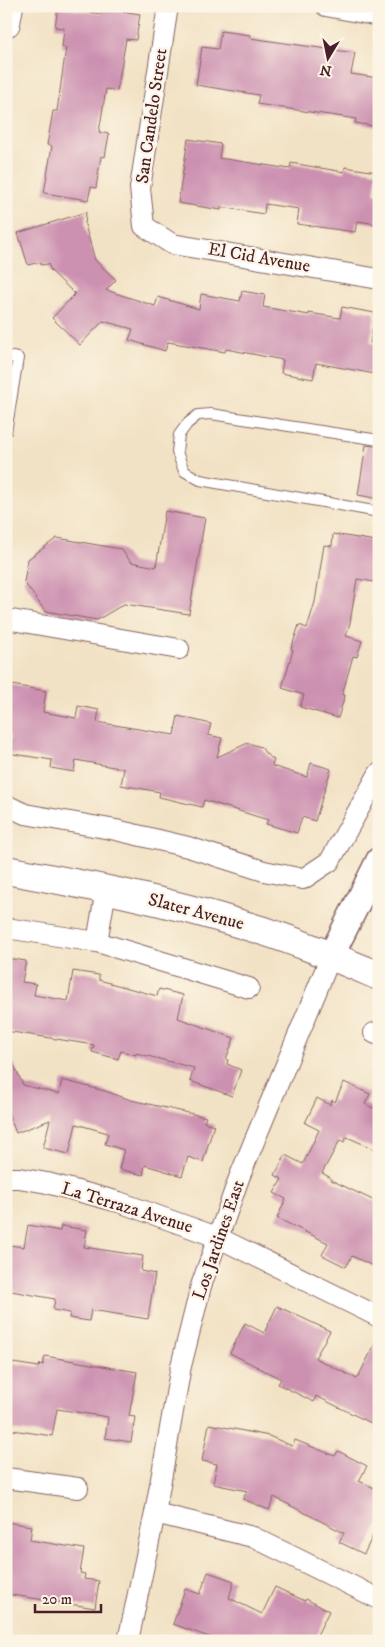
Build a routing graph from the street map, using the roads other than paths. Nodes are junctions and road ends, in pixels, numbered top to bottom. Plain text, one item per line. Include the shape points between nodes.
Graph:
1 (9, 6) edge
2 (168, 6) edge
3 (326, 6) edge
4 (379, 16) edge
5 (6, 23) edge
6 (144, 226) joint
7 (379, 279) edge
8 (6, 356) edge
9 (6, 432) edge
10 (379, 440) edge
11 (379, 512) edge
12 (6, 619) edge
13 (179, 648) dead end
14 (379, 773) edge
15 (6, 804) edge
16 (379, 860) edge
17 (6, 870) edge
18 (106, 890) junction
19 (6, 928) edge
20 (97, 942) junction
21 (331, 956) junction
22 (379, 976) edge
23 (249, 988) dead end
24 (6, 1178) edge
25 (217, 1237) junction
26 (379, 1317) edge
27 (6, 1478) edge
28 (78, 1488) dead end
29 (155, 1513) junction
30 (379, 1599) edge
31 (128, 1641) edge

1 - 5 main road
2 - 6 street, San Candelo Street via 140,188
3 - 4 street
6 - 7 street, El Cid Avenue via 172,244
8 - 9 lane via 18,358
10 - 11 lane via 210,414 198,416 187,424 179,435 177,452 184,471 200,480
12 - 13 street
14 - 15 street via 330,861 304,878 264,871 188,847 116,830 24,814
16 - 21 street, Los Jardines East
17 - 18 main road, Slater Avenue
18 - 20 street
18 - 21 main road, Slater Avenue via 248,926
19 - 20 street
20 - 23 street
21 - 22 main road, Slater Avenue
21 - 25 street, Los Jardines East
24 - 25 street, La Terraza Avenue via 46,1183 120,1202
25 - 26 street, La Terraza Avenue
25 - 29 street, Los Jardines East via 181,1366
27 - 28 street
29 - 30 street via 253,1537
29 - 31 street, Los Jardines East

